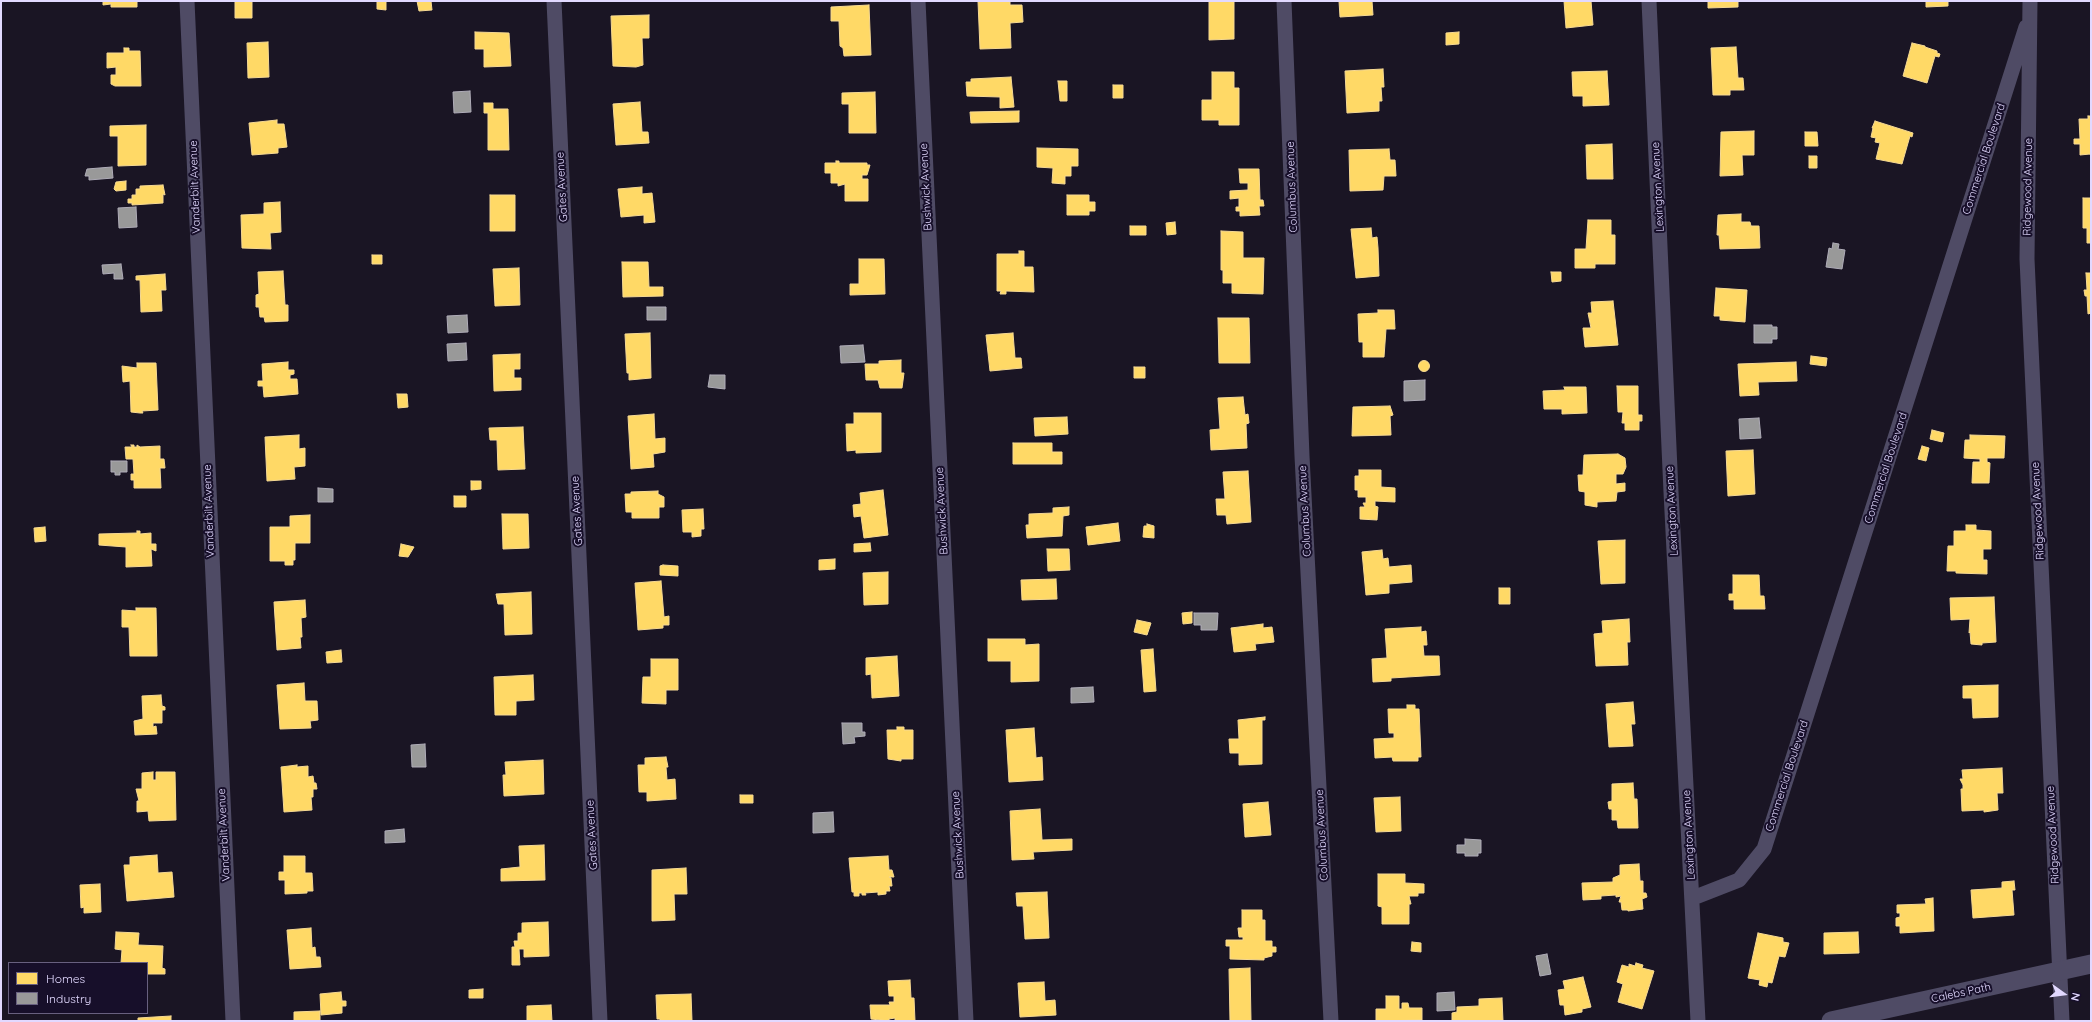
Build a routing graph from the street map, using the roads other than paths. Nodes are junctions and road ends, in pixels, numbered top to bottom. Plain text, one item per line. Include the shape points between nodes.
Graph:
1 (187, 1) edge
2 (554, 1) edge
3 (918, 1) edge
4 (1284, 1) edge
5 (1649, 1) edge
6 (2032, 5) edge
7 (1693, 898) junction
8 (2091, 964) edge
9 (2060, 971) junction
10 (233, 1021) edge
11 (600, 1021) edge
12 (966, 1021) edge
13 (1331, 1021) edge
14 (1698, 1021) edge
15 (1831, 1021) edge
16 (2062, 1021) edge

1 - 10 street, Vanderbilt Avenue
2 - 11 street, Gates Avenue
3 - 12 street, Bushwick Avenue
4 - 13 street, Columbus Avenue via 1302,456
5 - 7 street, Lexington Avenue via 1671,492
6 - 7 street, Commercial Boulevard via 1764,849 1739,880
6 - 9 street, Ridgewood Avenue via 2027,260
7 - 14 street, Lexington Avenue
8 - 9 street, Calebs Path
9 - 15 street, Calebs Path
9 - 16 street, Ridgewood Avenue

